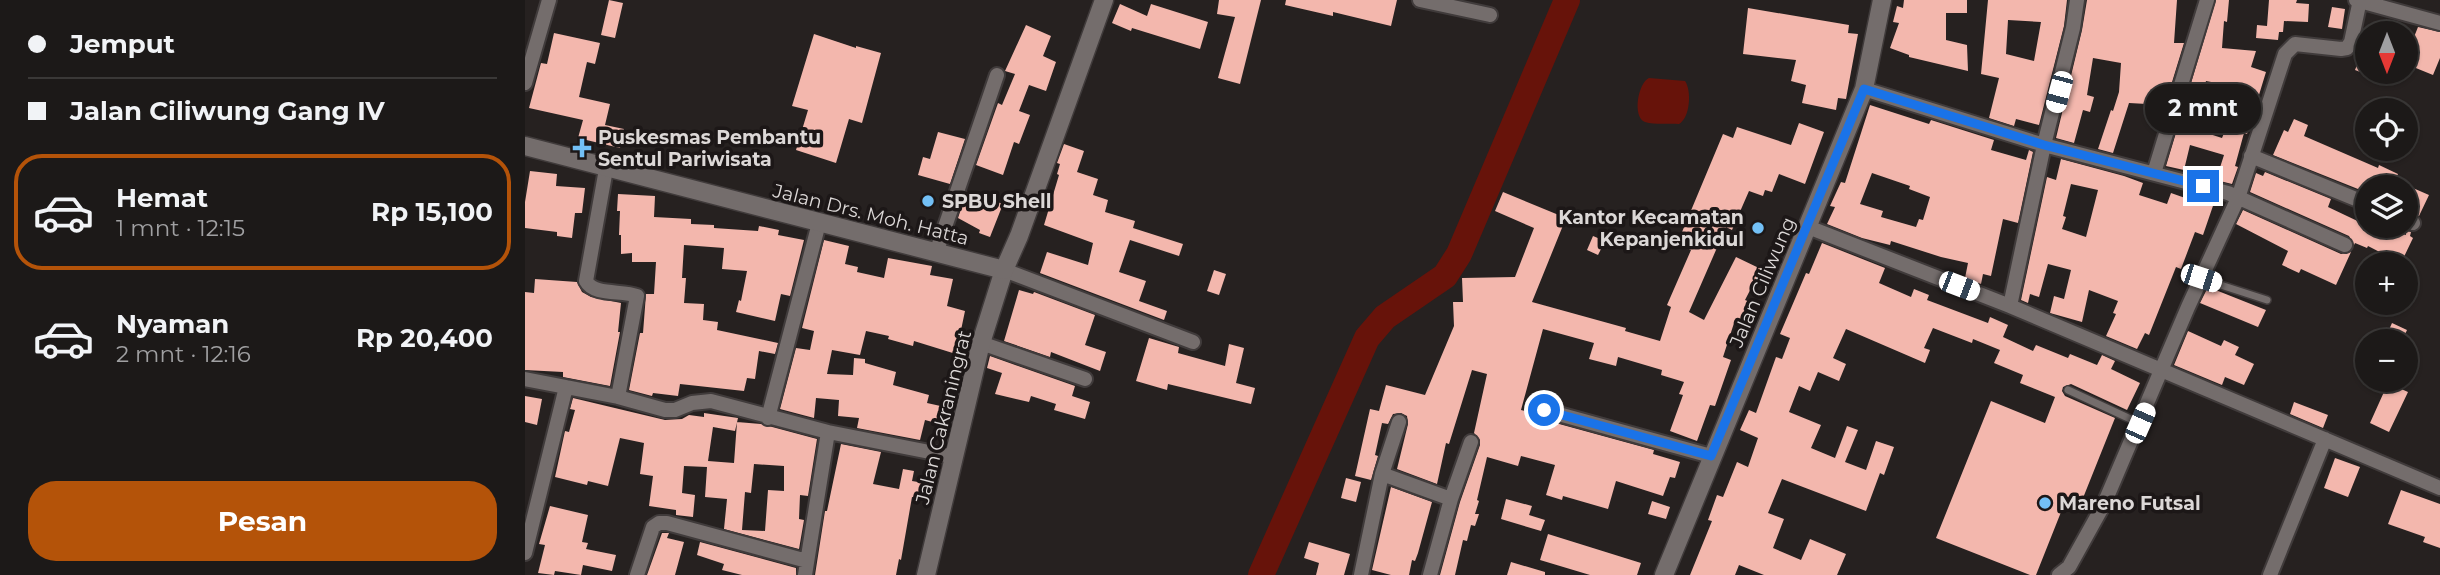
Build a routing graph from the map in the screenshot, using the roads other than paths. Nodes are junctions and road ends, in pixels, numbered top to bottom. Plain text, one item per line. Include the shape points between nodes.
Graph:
1 (549, 0) edge
2 (1104, 0) edge
3 (1420, 0) edge
4 (1882, 0) edge
5 (2077, 0) edge
6 (2207, 0) edge
7 (2359, 0) edge
8 (1490, 15) dead end
9 (2440, 23) edge
10 (997, 75) dead end
11 (525, 83) edge
12 (1864, 89) junction
13 (2044, 145) junction
14 (525, 146) edge
15 (2251, 156) junction
16 (606, 169) junction
17 (2154, 173) junction
18 (2238, 198) junction
19 (2355, 199) edge
20 (819, 223) junction
21 (1808, 227) junction
22 (2345, 245) dead end
23 (936, 253) junction
24 (1004, 270) junction
25 (2201, 278) junction
26 (2267, 300) dead end
27 (2010, 306) junction
28 (1193, 341) dead end
29 (981, 343) junction
30 (2162, 370) junction
31 (525, 379) edge
32 (1085, 379) dead end
33 (566, 387) junction
34 (2068, 390) dead end
35 (618, 397) junction
36 (1544, 410) dead end
37 (768, 418) junction
38 (1399, 422) dead end
39 (2140, 423) junction
40 (828, 432) junction
41 (2325, 439) junction
42 (1471, 442) dead end
43 (1711, 456) junction
44 (955, 457) junction
45 (1382, 474) junction
46 (2440, 488) edge
47 (1451, 499) junction
48 (525, 553) edge
49 (806, 568) edge
50 (637, 575) edge
51 (926, 575) edge
52 (1362, 575) edge
53 (1430, 575) edge
54 (1664, 575) edge
55 (2059, 575) edge
56 (2270, 575) edge

1 - 11 street
2 - 24 main road, Jalan Cakraningrat
3 - 8 street
4 - 12 main road, Jalan Ciliwung
5 - 13 street
6 - 17 street
7 - 9 street
7 - 15 street via 2347,48 2300,43 2288,50
10 - 23 street
12 - 13 street
12 - 21 main road, Jalan Ciliwung
13 - 17 street
13 - 27 street
14 - 16 main road, Jalan Drs. Moh. Hatta
15 - 18 street
15 - 19 street
16 - 20 main road, Jalan Drs. Moh. Hatta
16 - 35 street via 586,281 596,289 637,296
17 - 18 street
18 - 22 street
18 - 25 street
20 - 23 main road, Jalan Drs. Moh. Hatta
20 - 37 street
21 - 27 street
21 - 43 main road, Jalan Ciliwung
23 - 24 main road, Jalan Drs. Moh. Hatta
24 - 28 street
24 - 29 main road, Jalan Cakraningrat
25 - 26 lane
25 - 30 street
27 - 30 street
29 - 32 street
29 - 44 main road, Jalan Cakraningrat
30 - 39 street
30 - 41 street
31 - 33 street
33 - 35 street
33 - 48 street
34 - 39 lane
35 - 37 street via 675,410 711,401
36 - 43 street
37 - 40 street
38 - 45 street
39 - 55 street via 2104,504 2069,567
40 - 44 street
40 - 49 street
41 - 46 street
41 - 56 street
42 - 47 street
43 - 54 main road, Jalan Ciliwung
44 - 51 main road, Jalan Cakraningrat
45 - 47 street
45 - 52 street
47 - 53 street
49 - 50 street via 659,523 653,527

